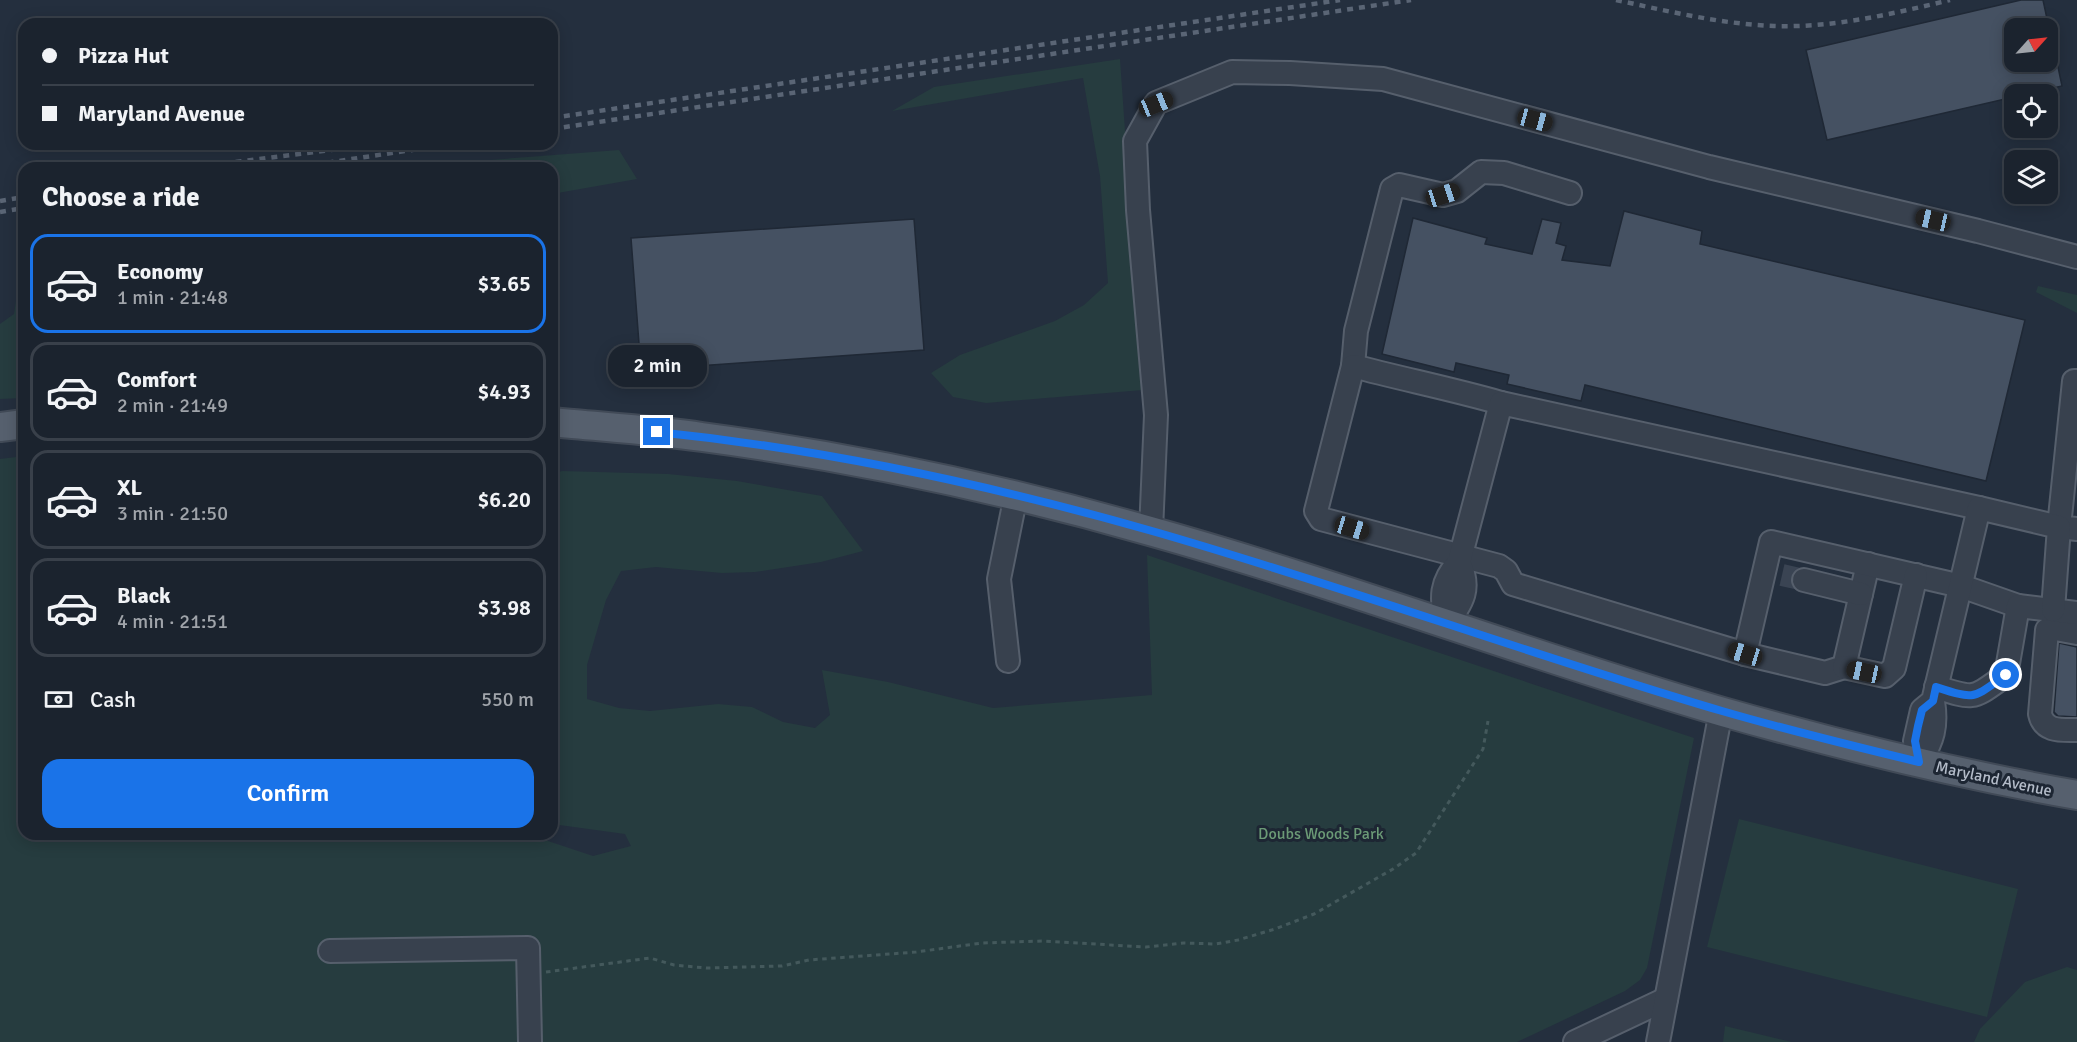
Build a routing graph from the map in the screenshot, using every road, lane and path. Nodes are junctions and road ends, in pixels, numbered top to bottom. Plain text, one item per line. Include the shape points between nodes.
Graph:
1 (1570, 193) dead end
2 (2077, 257) edge
3 (1353, 366) junction
4 (2077, 381) edge
5 (1501, 403) junction
6 (558, 423) edge
7 (18, 425) edge
8 (0, 427) edge
9 (1016, 495) junction
10 (1980, 508) junction
11 (2068, 528) edge
12 (1151, 531) junction
13 (1460, 558) junction
14 (1868, 564) junction
15 (1916, 575) junction
16 (1804, 580) tunnel mouth
17 (1960, 586) junction
18 (1861, 594) junction
19 (2018, 606) junction
20 (2053, 610) junction
21 (2077, 613) edge
22 (1446, 624) junction
23 (2077, 633) edge
24 (1745, 654) junction
25 (1008, 661) dead end
26 (1844, 667) junction
27 (1934, 694) junction
28 (1721, 711) junction
29 (1488, 721) dead end
30 (2077, 730) edge
31 (1919, 762) junction
32 (2077, 795) edge
33 (330, 951) dead end
34 (528, 973) junction
35 (1666, 999) junction
36 (530, 1042) edge
37 (1575, 1042) edge
38 (1658, 1042) edge

1 - 3 lane via 1493,172 1481,172 1457,191 1443,195 1399,185 1392,189 1356,331
2 - 12 lane via 1709,167 1383,79 1232,72 1156,104 1135,141 1156,416
3 - 5 lane
3 - 13 lane via 1316,511 1321,519
4 - 11 lane
5 - 10 lane
5 - 13 lane
6 - 9 main road, Maryland Avenue via 699,436 866,463
7 - 8 main road
9 - 12 main road, Maryland Avenue
9 - 25 lane via 999,579
10 - 11 lane
10 - 17 lane
11 - 20 lane
12 - 22 main road, Maryland Avenue
13 - 22 lane via 1449,572 1441,598
13 - 24 lane via 1498,566 1513,584
14 - 15 lane
14 - 18 lane
14 - 24 lane via 1771,542 1773,573
15 - 17 lane
15 - 26 lane via 1894,668 1885,676
16 - 18 lane
17 - 19 lane
17 - 27 lane
18 - 26 lane
19 - 20 lane
19 - 27 lane via 2006,675 1977,695
20 - 21 lane
22 - 28 main road, Maryland Avenue
23 - 30 lane via 2047,630 2040,714 2048,728
24 - 26 lane via 1825,673
27 - 31 lane via 1922,710 1917,731
28 - 31 main road, Maryland Avenue
28 - 35 lane
29 - 34 path via 1483,749 1416,853 1314,914 1238,940 1146,947 1042,941 982,943 782,966 706,968 650,958
31 - 32 main road, Maryland Avenue
33 - 34 lane via 528,948
34 - 36 lane
35 - 37 lane
35 - 38 lane

